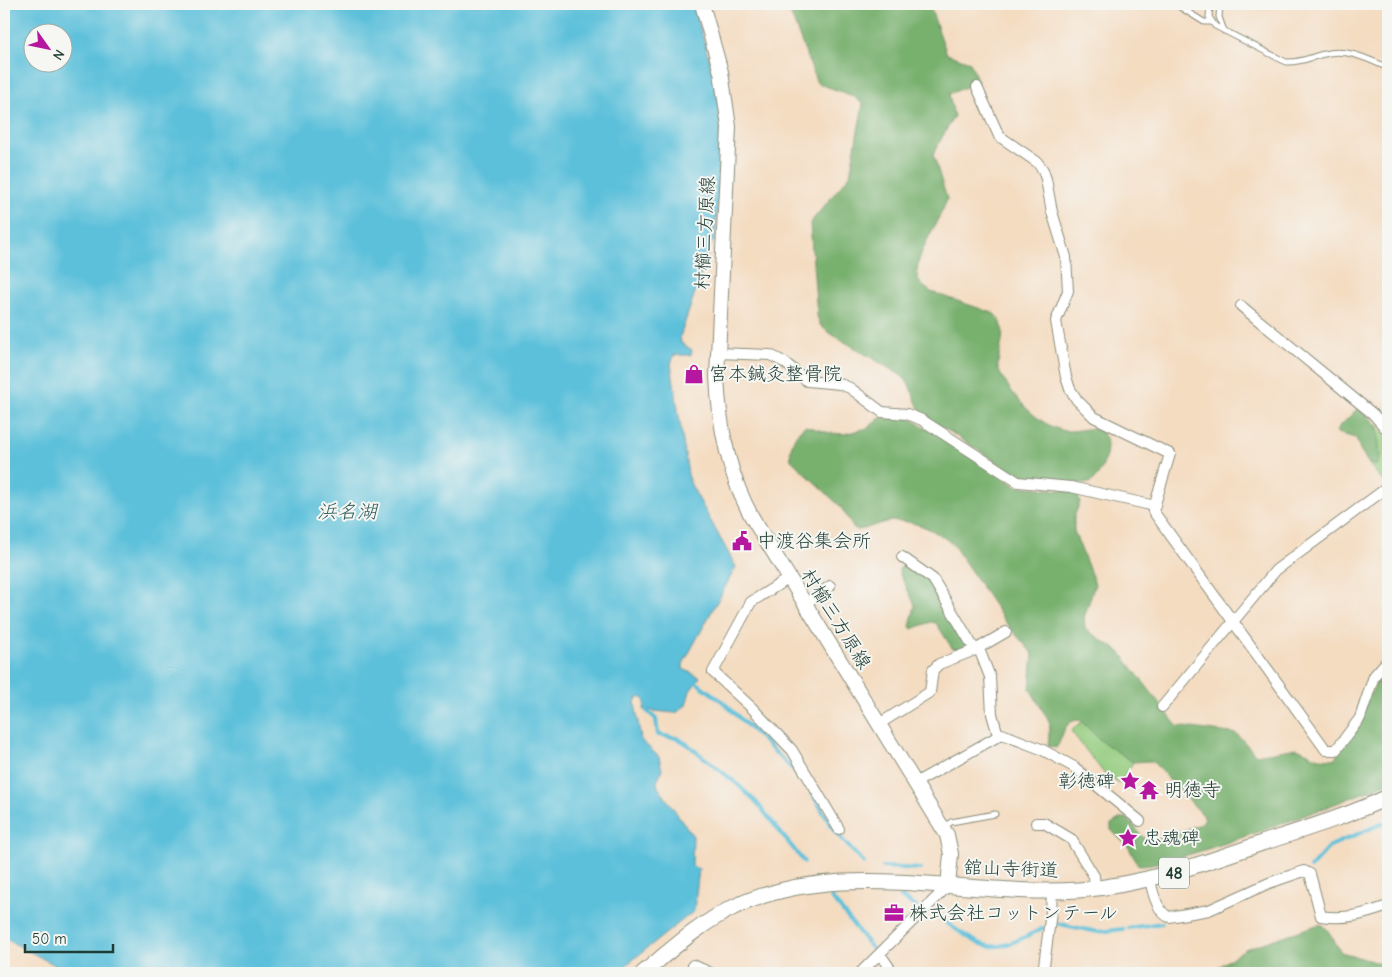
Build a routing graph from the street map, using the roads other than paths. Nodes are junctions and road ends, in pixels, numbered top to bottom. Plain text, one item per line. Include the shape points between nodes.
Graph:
1 (702, 4) edge
2 (1176, 4) edge
3 (1210, 4) edge
4 (1220, 4) edge
5 (1211, 22) junction
6 (1224, 31) junction
7 (1388, 68) edge
8 (977, 87) dead end
9 (1241, 306) dead end
10 (718, 352) junction
11 (1388, 431) edge
12 (1388, 487) edge
13 (1155, 506) junction
14 (902, 557) dead end
15 (789, 578) junction
16 (830, 586) dead end
17 (805, 604) junction
18 (1233, 621) junction
19 (1006, 632) dead end
20 (977, 649) junction
21 (1388, 660) edge
22 (1162, 707) dead end
23 (879, 724) junction
24 (998, 735) junction
25 (915, 783) junction
26 (1388, 797) edge
27 (995, 814) dead end
28 (1140, 821) dead end
29 (1036, 822) dead end
30 (942, 828) junction
31 (839, 829) dead end
32 (1150, 878) junction
33 (948, 886) junction
34 (1095, 888) junction
35 (1052, 891) junction
36 (1388, 906) edge
37 (880, 954) junction
38 (693, 965) dead end
39 (642, 973) edge
40 (711, 973) edge
41 (860, 973) edge
42 (893, 973) edge
43 (1043, 973) edge

1 - 10 main road, 村櫛三方原線 via 722,72 729,127
2 - 5 lane via 1204,22
3 - 5 lane
4 - 6 lane via 1219,17
5 - 6 lane
6 - 7 lane via 1286,62 1343,52
8 - 13 street via 999,136 1037,162 1046,179 1066,258 1068,292 1056,321 1070,389 1094,416 1170,454
9 - 11 street via 1373,414
10 - 13 street via 770,355 807,381 850,388 882,412 907,414 922,420 1018,482 1071,487
10 - 15 main road, 村櫛三方原線 via 719,413 730,468 744,503
12 - 18 street via 1276,570
13 - 18 street via 1153,511
14 - 20 street via 933,579
15 - 17 main road, 村櫛三方原線
15 - 31 street via 751,602 713,672 798,758
16 - 17 street
17 - 23 main road, 村櫛三方原線
18 - 21 street via 1326,750 1336,750 1360,718 1374,676
18 - 22 street
19 - 20 street
20 - 23 street via 939,664 934,670 930,692
20 - 24 street via 990,677 992,714
23 - 25 main road, 村櫛三方原線
24 - 25 street
24 - 28 street via 1007,735 1037,747 1070,764
25 - 30 main road, 村櫛三方原線
26 - 32 main road, 舘山寺街道 / 48 via 1193,867
27 - 30 lane via 951,822
29 - 34 street via 1044,823 1071,839 1094,876
30 - 33 main road, 村櫛三方原線 via 951,848
32 - 34 main road, 舘山寺街道 / 48
32 - 36 street via 1152,891 1163,913 1170,917 1209,910 1304,871 1310,874 1321,916 1356,916
33 - 35 main road, 舘山寺街道 / 48
33 - 37 street
33 - 39 main road, 舘山寺街道 / 48 via 835,882 766,894 715,917
34 - 35 main road, 舘山寺街道 / 48
35 - 43 street
37 - 41 street
37 - 42 street
38 - 40 street

